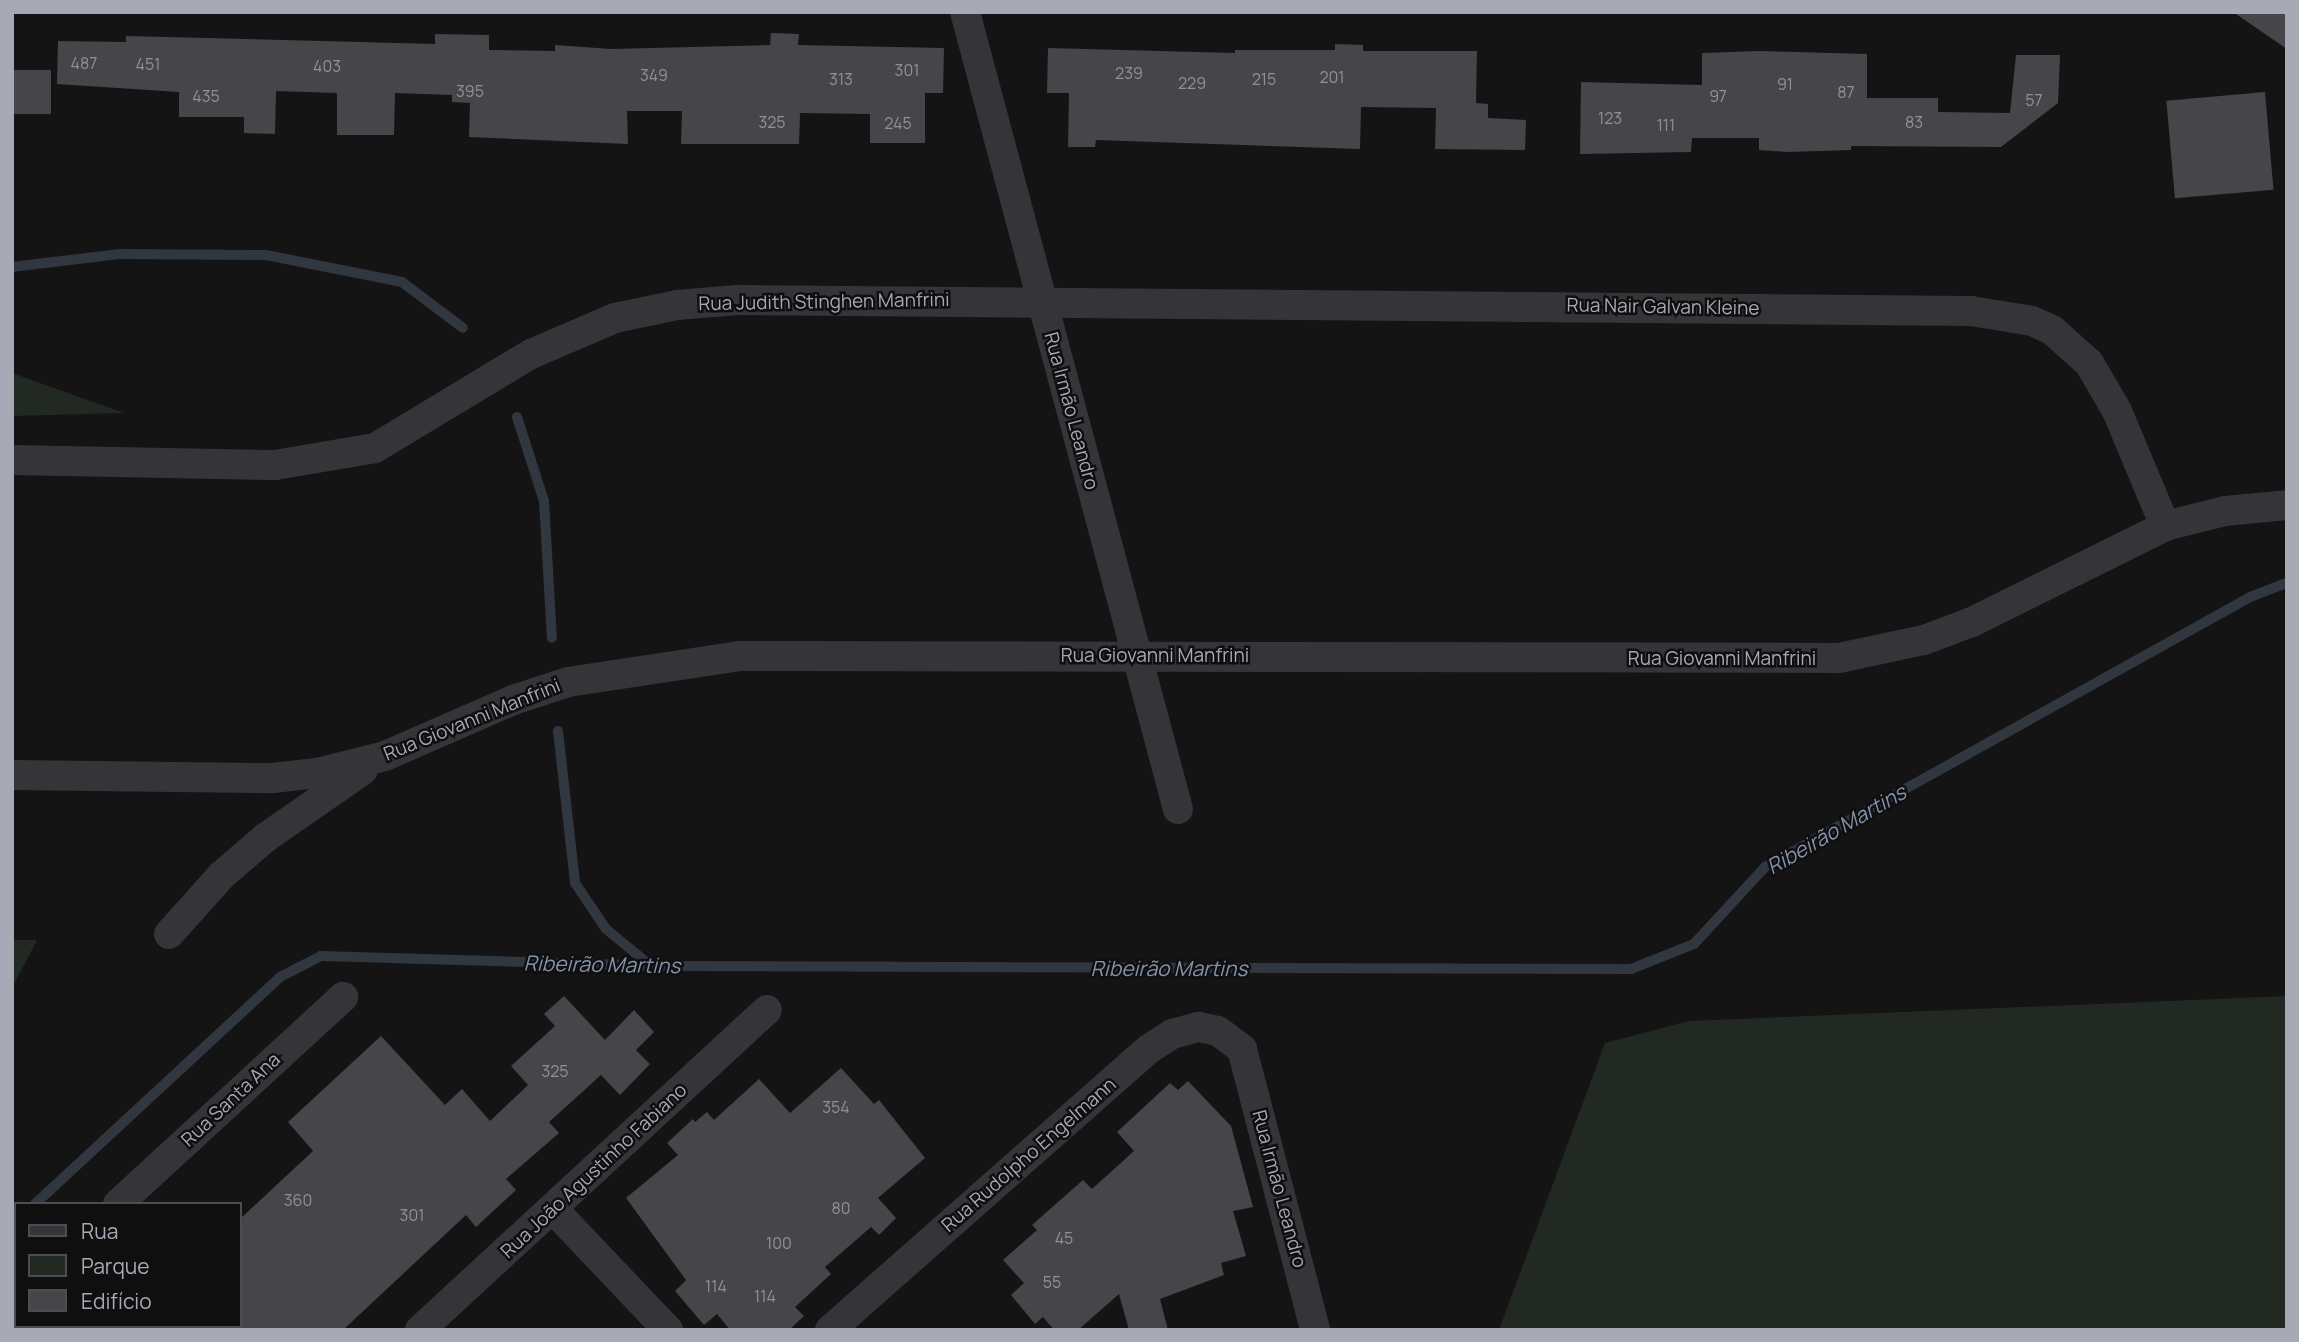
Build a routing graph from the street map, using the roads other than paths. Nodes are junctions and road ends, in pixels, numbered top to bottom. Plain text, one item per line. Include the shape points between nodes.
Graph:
1 (965, 12) edge
2 (1042, 300) junction
3 (12, 460) edge
4 (2287, 505) edge
5 (2165, 526) junction
6 (1137, 655) junction
7 (385, 756) junction
8 (12, 775) edge
9 (1178, 809) dead end
10 (169, 934) dead end
11 (343, 997) dead end
12 (767, 1010) dead end
13 (1242, 1049) joint
14 (120, 1202) edge
15 (554, 1210) junction
16 (420, 1330) edge
17 (668, 1330) edge
18 (830, 1330) edge
19 (1315, 1330) edge

1 - 2 street, Rua Irmão Leandro
2 - 3 street, Rua Judith Stinghen Manfrini via 737,300 677,305 615,318 531,354 375,447 275,464
2 - 5 street, Rua Nair Galvan Kleine via 2007,314 2052,330 2089,363 2118,411
2 - 6 street, Rua Irmão Leandro
4 - 5 street, Rua Giovanni Manfrini via 2225,511
5 - 6 street, Rua Giovanni Manfrini via 1972,622 1923,640 1839,658
6 - 7 street, Rua Giovanni Manfrini via 739,656 676,663 568,682 513,700
6 - 9 street, Rua Irmão Leandro
7 - 8 street, Rua Giovanni Manfrini via 317,774 273,778
7 - 10 street via 265,838 222,875
11 - 14 street, Rua Santa Ana
12 - 15 street, Rua João Agustinho Fabiano
13 - 18 street, Rua Rudolpho Engelmann via 1218,1031 1199,1027 1172,1034 1149,1049
13 - 19 street, Rua Irmão Leandro
15 - 16 street, Rua João Agustinho Fabiano
15 - 17 street

